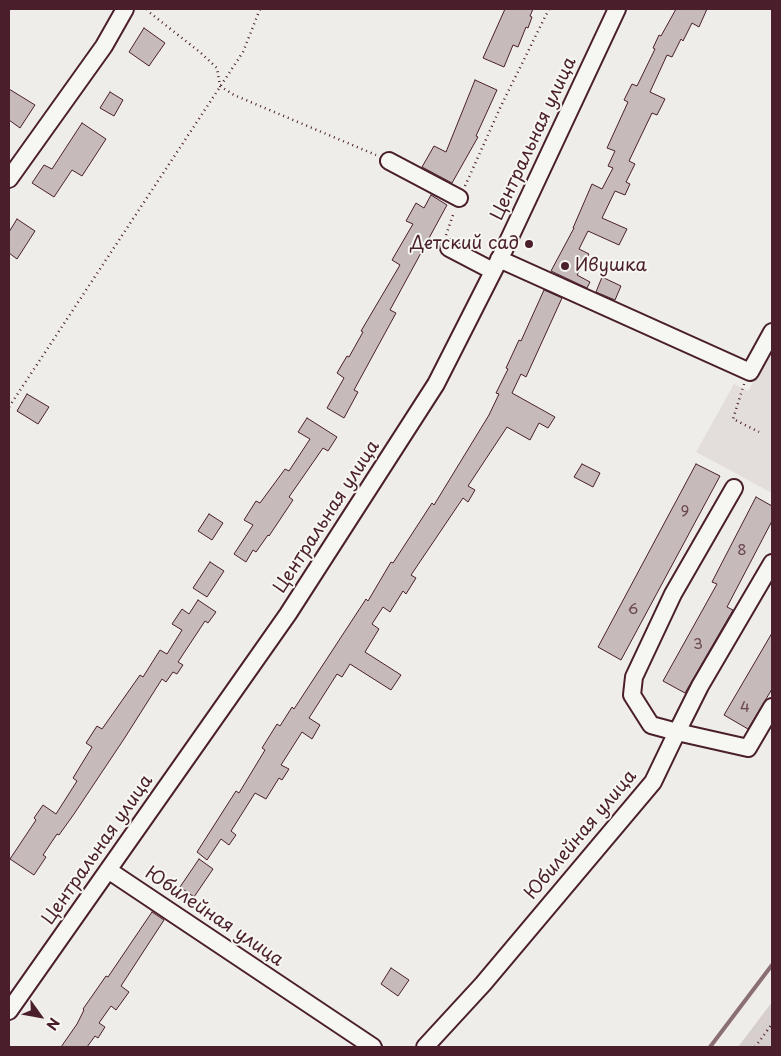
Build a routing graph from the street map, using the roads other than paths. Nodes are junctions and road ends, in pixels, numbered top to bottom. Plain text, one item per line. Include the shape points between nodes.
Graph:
1 (125, 9) edge
2 (617, 9) edge
3 (389, 161) road end
4 (9, 179) edge
5 (459, 198) road end
6 (448, 242) road end
7 (496, 265) junction
8 (772, 332) edge
9 (734, 488) dead end
10 (772, 563) edge
11 (772, 707) edge
12 (678, 732) junction
13 (108, 870) junction
14 (9, 1011) edge
15 (373, 1047) edge
16 (425, 1047) edge

1 - 4 street via 104,46
2 - 7 street, Центральная улица
3 - 5 street
6 - 7 street
7 - 8 street via 750,372
7 - 13 street, Центральная улица via 436,384 288,614
9 - 12 street via 673,594 634,677 632,695 651,725
10 - 12 street, Юбилейная улица via 700,686
11 - 12 street via 748,748
12 - 16 street, Юбилейная улица via 653,782 484,984
13 - 14 street, Центральная улица
13 - 15 street, Юбилейная улица

